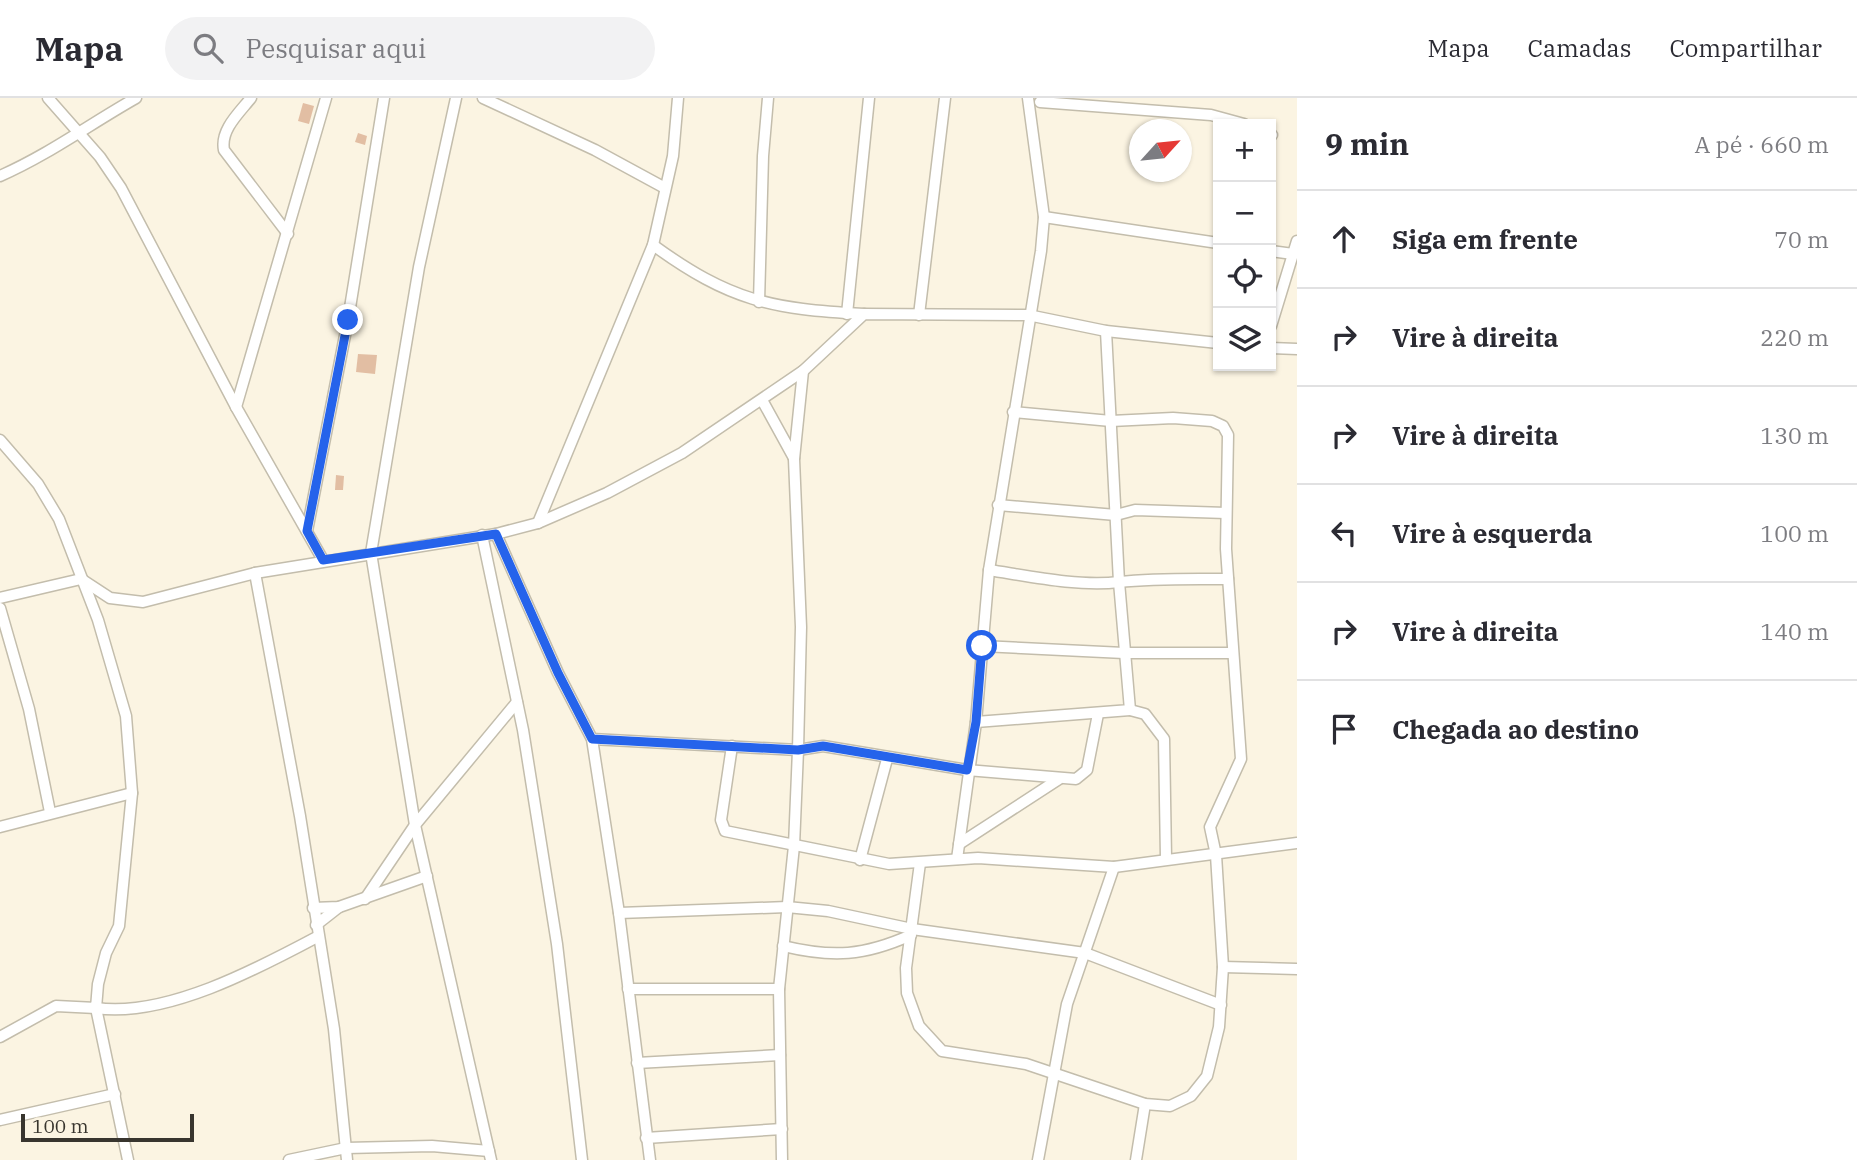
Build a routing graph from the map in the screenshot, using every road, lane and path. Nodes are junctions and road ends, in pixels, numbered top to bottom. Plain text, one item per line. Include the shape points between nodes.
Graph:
1 (48, 98) edge
2 (136, 98) edge
3 (251, 98) edge
4 (326, 98) edge
5 (384, 98) edge
6 (456, 98) edge
7 (483, 98) edge
8 (678, 98) edge
9 (768, 98) edge
10 (869, 98) edge
11 (945, 98) edge
12 (1026, 99) edge
13 (1042, 100) edge
14 (1030, 115) junction
15 (1226, 119) edge
16 (76, 132) junction
17 (0, 176) edge
18 (665, 188) junction
19 (1044, 216) junction
20 (288, 234) junction
21 (1297, 241) edge
22 (1213, 242) edge
23 (653, 245) junction
24 (1276, 252) edge
25 (1293, 254) junction
26 (759, 302) junction
27 (1276, 310) edge
28 (847, 314) junction
29 (864, 314) junction
30 (919, 315) junction
31 (1028, 315) junction
32 (1106, 331) junction
33 (1213, 342) edge
34 (1276, 348) edge
35 (1297, 349) edge
36 (803, 371) junction
37 (762, 400) junction
38 (236, 407) junction
39 (1013, 412) junction
40 (1111, 421) junction
41 (0, 440) edge
42 (794, 459) junction
43 (999, 505) junction
44 (1226, 513) junction
45 (1116, 515) junction
46 (538, 523) junction
47 (307, 531) junction
48 (496, 534) junction
49 (482, 535) junction
50 (371, 553) junction
51 (323, 560) junction
52 (989, 570) junction
53 (255, 573) junction
54 (81, 579) junction
55 (1228, 579) junction
56 (1119, 582) junction
57 (0, 598) edge
58 (0, 608) edge
59 (982, 646) junction
60 (1124, 653) junction
61 (1232, 653) junction
62 (517, 702) junction
63 (1130, 710) junction
64 (1098, 714) junction
65 (976, 722) junction
66 (592, 739) junction
67 (732, 746) junction
68 (798, 750) junction
69 (887, 759) junction
70 (967, 770) junction
71 (1059, 779) junction
72 (132, 793) junction
73 (50, 812) junction
74 (415, 825) junction
75 (0, 827) edge
76 (959, 844) junction
77 (1297, 844) edge
78 (794, 846) junction
79 (1216, 855) junction
80 (1166, 858) junction
81 (957, 859) junction
82 (860, 860) junction
83 (920, 863) junction
84 (1114, 867) junction
85 (427, 876) junction
86 (365, 899) junction
87 (340, 906) junction
88 (787, 907) junction
89 (313, 908) junction
90 (620, 913) junction
91 (316, 925) junction
92 (912, 932) junction
93 (317, 937) junction
94 (783, 946) junction
95 (1085, 953) junction
96 (1223, 967) junction
97 (1297, 969) edge
98 (628, 989) junction
99 (779, 989) junction
100 (1221, 1005) junction
101 (96, 1008) junction
102 (0, 1037) edge
103 (780, 1055) junction
104 (637, 1063) junction
105 (1054, 1072) junction
106 (115, 1094) junction
107 (1145, 1104) junction
108 (0, 1120) edge
109 (782, 1129) junction
110 (646, 1138) junction
111 (346, 1148) junction
112 (490, 1156) edge
113 (128, 1160) edge
114 (289, 1160) edge
115 (347, 1160) edge
116 (582, 1160) edge
117 (650, 1160) edge
118 (782, 1160) edge
119 (1038, 1160) edge
120 (1136, 1160) edge

1 - 16 street
2 - 16 street
3 - 20 street via 226,131 224,150
4 - 20 street
5 - 47 street
6 - 50 street via 419,267
7 - 18 street
8 - 18 street
9 - 26 street
10 - 28 street
11 - 30 street
12 - 14 street
13 - 14 street
13 - 15 street
14 - 19 street
16 - 17 street via 37,160
16 - 38 street via 121,188
18 - 23 street
19 - 22 street
19 - 31 street
20 - 38 street
21 - 25 street
23 - 26 street via 692,274
23 - 46 street
24 - 25 street
25 - 27 street
26 - 28 street via 798,311
28 - 29 street
29 - 30 street
29 - 36 street
30 - 31 street
31 - 32 street
31 - 39 street
32 - 33 street
32 - 40 street
34 - 35 street
36 - 37 street
36 - 42 street
37 - 42 street
37 - 46 street via 682,453
38 - 47 street
39 - 40 street
39 - 43 street
40 - 44 street via 1172,418 1223,426 1228,435
40 - 45 street
41 - 54 street via 38,484 59,520
42 - 68 street via 801,627
43 - 45 street
43 - 52 street
44 - 45 street via 1135,510
44 - 55 street
45 - 56 street
46 - 48 street
47 - 51 street
48 - 49 street
48 - 66 street via 552,662
49 - 50 street
49 - 62 street
50 - 51 street
50 - 74 street
51 - 53 street
52 - 56 street via 1055,580
52 - 59 street
53 - 54 street via 143,602 110,598
53 - 89 street
54 - 57 street
54 - 72 street via 126,716
55 - 56 street
55 - 61 street
56 - 60 street
58 - 73 street via 29,709
59 - 60 street
59 - 65 street
60 - 61 street
60 - 63 street
61 - 79 street via 1241,759 1211,820
62 - 74 street
62 - 116 street via 557,944
63 - 64 street
63 - 80 street via 1145,714 1164,739
64 - 65 street
64 - 71 street via 1087,770 1076,779
65 - 70 street
66 - 67 street
66 - 90 street
67 - 68 street
67 - 78 street via 725,831
68 - 69 street via 823,746
68 - 78 street
69 - 70 street
69 - 82 street
70 - 71 street
70 - 76 street
71 - 76 street
72 - 73 street
72 - 101 street via 119,926 98,984
73 - 75 street
74 - 85 street
74 - 86 street
76 - 81 street
77 - 79 street
78 - 82 street
78 - 88 street
79 - 80 street
79 - 96 street
80 - 84 street
81 - 83 street
81 - 84 street
82 - 83 street
83 - 92 street
84 - 95 street
85 - 86 street
85 - 112 street
86 - 87 street
87 - 89 street
87 - 91 street
88 - 90 street
88 - 92 street via 828,911
88 - 94 street
89 - 91 street
90 - 98 street
91 - 93 street
92 - 94 street via 874,950 844,954 823,956
92 - 95 street
92 - 105 street via 907,993 929,1040 942,1051
93 - 101 street via 181,997 121,1012
93 - 111 street via 334,1029
94 - 99 street
95 - 100 street
95 - 105 street via 1067,1004
96 - 97 street
96 - 100 street
98 - 99 street
98 - 104 street
99 - 103 street
100 - 107 street via 1207,1076 1191,1097 1170,1106
101 - 102 street via 56,1006
101 - 106 street
103 - 104 street
103 - 109 street
104 - 110 street
105 - 107 street
105 - 119 street
106 - 108 street
106 - 113 street
107 - 120 street
109 - 110 street
109 - 118 street
110 - 117 street
111 - 112 street via 432,1146
111 - 114 street
111 - 115 street

